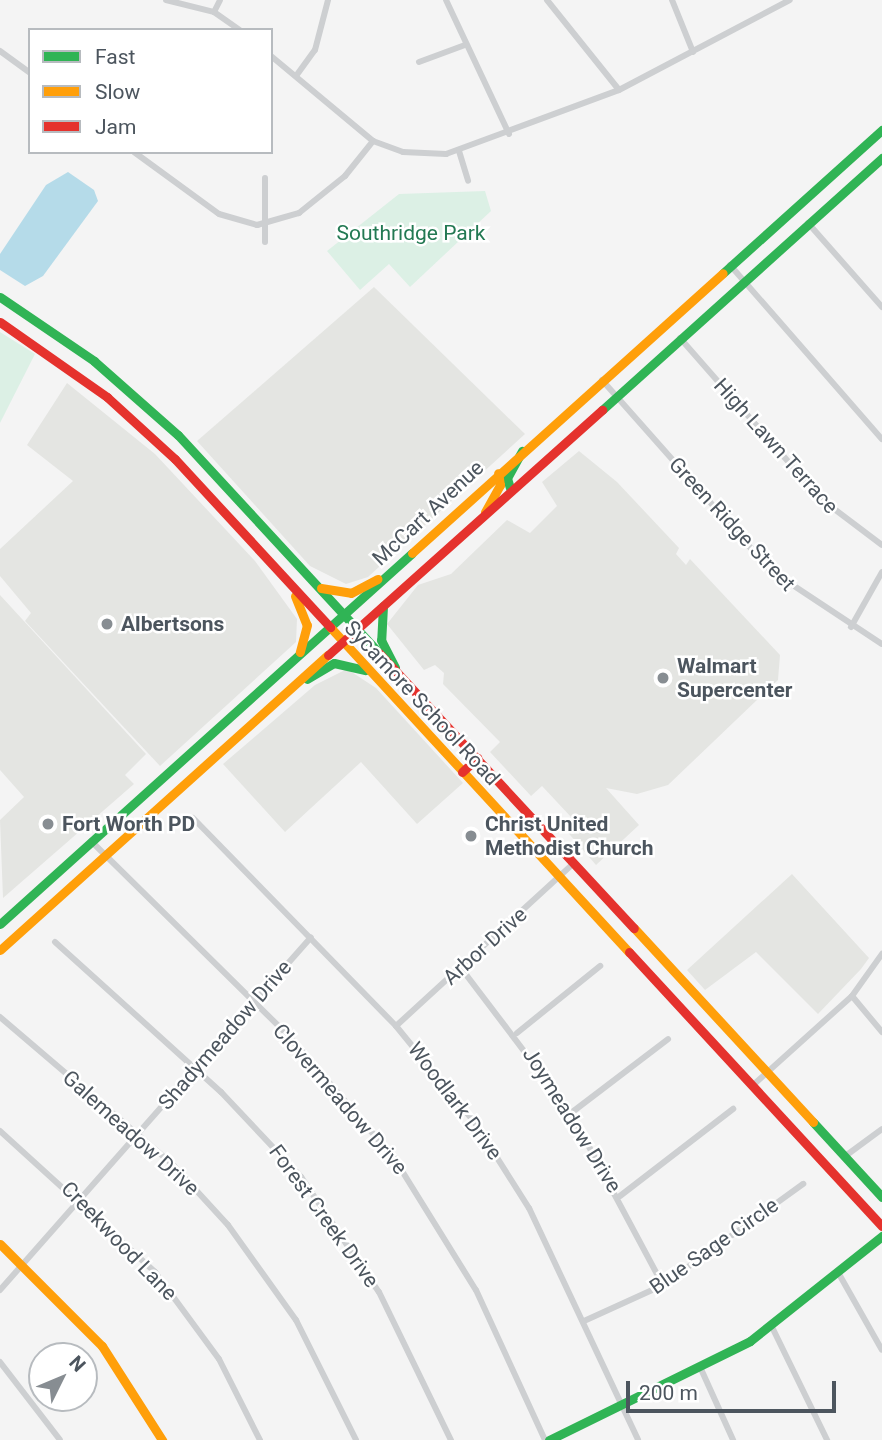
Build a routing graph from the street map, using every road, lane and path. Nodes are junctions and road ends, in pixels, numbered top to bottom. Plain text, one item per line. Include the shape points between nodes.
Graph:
1 (166, 0) edge
2 (220, 0) edge
3 (328, 0) edge
4 (446, 0) edge
5 (547, 0) edge
6 (672, 0) edge
7 (772, 0) edge
8 (790, 0) edge
9 (777, 8) junction
10 (214, 12) junction
11 (237, 28) edge
12 (465, 45) junction
13 (0, 51) edge
14 (693, 52) junction
15 (273, 57) edge
16 (419, 62) dead end
17 (28, 72) edge
18 (296, 76) junction
19 (619, 90) junction
20 (882, 130) edge
21 (509, 134) junction
22 (373, 141) junction
23 (459, 151) junction
24 (137, 154) edge
25 (882, 158) edge
26 (264, 178) dead end
27 (468, 181) dead end
28 (808, 223) junction
29 (265, 225) junction
30 (265, 242) dead end
31 (730, 265) junction
32 (742, 280) junction
33 (0, 298) edge
34 (882, 307) edge
35 (0, 322) edge
36 (679, 337) junction
37 (94, 361) junction
38 (82, 377) junction
39 (602, 380) junction
40 (614, 395) junction
41 (882, 439) edge
42 (522, 451) junction
43 (498, 473) junction
44 (511, 489) junction
45 (240, 502) junction
46 (226, 514) junction
47 (484, 514) junction
48 (882, 545) edge
49 (390, 572) junction
50 (882, 572) edge
51 (288, 582) junction
52 (320, 588) junction
53 (384, 605) junction
54 (344, 615) junction
55 (851, 627) junction
56 (329, 628) junction
57 (356, 629) junction
58 (342, 642) junction
59 (882, 644) edge
60 (298, 656) junction
61 (369, 672) junction
62 (399, 676) junction
63 (287, 690) junction
64 (215, 731) junction
65 (228, 744) junction
66 (477, 758) junction
67 (462, 772) junction
68 (192, 818) dead end
69 (91, 841) junction
70 (105, 856) junction
71 (573, 864) junction
72 (559, 877) junction
73 (0, 924) edge
74 (311, 937) junction
75 (55, 942) dead end
76 (0, 950) edge
77 (656, 954) junction
78 (882, 954) edge
79 (600, 966) dead end
80 (642, 967) junction
81 (461, 968) junction
82 (852, 996) junction
83 (253, 1003) junction
84 (0, 1017) edge
85 (396, 1026) junction
86 (882, 1032) edge
87 (517, 1034) junction
88 (668, 1040) dead end
89 (195, 1068) junction
90 (766, 1073) junction
91 (752, 1086) junction
92 (733, 1109) dead end
93 (571, 1113) junction
94 (882, 1129) edge
95 (0, 1131) edge
96 (138, 1133) junction
97 (844, 1157) junction
98 (803, 1184) dead end
99 (620, 1196) junction
100 (882, 1197) edge
101 (81, 1198) junction
102 (882, 1226) edge
103 (882, 1236) edge
104 (0, 1244) edge
105 (24, 1264) junction
106 (839, 1275) junction
107 (663, 1285) junction
108 (0, 1290) edge
109 (584, 1321) junction
110 (772, 1327) junction
111 (882, 1349) edge
112 (0, 1362) edge
113 (701, 1369) junction
114 (622, 1406) junction
115 (60, 1440) edge
116 (162, 1440) edge
117 (260, 1440) edge
118 (356, 1440) edge
119 (451, 1440) edge
120 (547, 1440) edge
121 (638, 1440) edge
122 (733, 1440) edge
123 (827, 1440) edge

1 - 10 street
2 - 10 street
3 - 18 street via 315,50
4 - 12 street
5 - 19 street
6 - 14 street
7 - 9 street
8 - 9 street
9 - 14 street
10 - 11 street
12 - 16 street
12 - 21 street
13 - 17 street
14 - 19 street
15 - 18 street
18 - 22 street
19 - 21 street
20 - 31 main road, McCart Avenue
21 - 23 street
22 - 23 street via 419,155
22 - 29 street via 330,190 299,213
23 - 27 street
24 - 29 street via 219,214
25 - 28 main road, McCart Avenue
26 - 29 street
28 - 32 main road, McCart Avenue
28 - 34 street
29 - 30 street
31 - 32 street
31 - 39 main road, McCart Avenue
32 - 36 main road, McCart Avenue
32 - 41 street
33 - 37 main road, Sycamore School Road
35 - 38 main road, Sycamore School Road
36 - 40 main road, McCart Avenue
36 - 48 street, High Lawn Terrace via 821,499
37 - 38 main road
37 - 45 main road, Sycamore School Road via 159,416
38 - 46 main road, Sycamore School Road via 154,438
39 - 40 street, Green Ridge Street
39 - 42 main road, McCart Avenue
40 - 44 main road, McCart Avenue
40 - 55 street, Green Ridge Street via 770,570
42 - 43 main road, McCart Avenue
42 - 44 main road via 507,478
43 - 47 main road via 500,485
43 - 49 main road, McCart Avenue
44 - 47 main road, McCart Avenue
45 - 46 main road
45 - 52 main road, Sycamore School Road
46 - 51 main road, Sycamore School Road
47 - 53 main road, McCart Avenue
49 - 52 main road via 351,593
49 - 54 main road, McCart Avenue
50 - 55 street
51 - 56 main road, Sycamore School Road
51 - 60 main road via 305,614
52 - 54 main road, Sycamore School Road
53 - 57 main road, McCart Avenue
53 - 62 main road via 381,640
54 - 56 main road, McCart Avenue
54 - 57 main road, Sycamore School Road
55 - 59 street, Green Ridge Street
56 - 58 main road, Sycamore School Road
56 - 60 main road, McCart Avenue
57 - 58 main road, McCart Avenue
57 - 62 main road, Sycamore School Road
58 - 61 main road, Sycamore School Road
58 - 63 main road, McCart Avenue
60 - 64 main road, McCart Avenue
61 - 63 main road via 334,663
61 - 67 main road, Sycamore School Road
62 - 66 main road, Sycamore School Road
63 - 65 main road, McCart Avenue
64 - 65 main road
64 - 69 main road, McCart Avenue
65 - 70 main road, McCart Avenue
66 - 67 main road
66 - 71 main road, Sycamore School Road
67 - 72 main road, Sycamore School Road
68 - 74 street, Woodlark Drive
69 - 70 street, Clovermeadow Drive
69 - 73 main road, McCart Avenue
70 - 76 main road, McCart Avenue
70 - 83 street, Clovermeadow Drive
71 - 72 street, Arbor Drive
71 - 77 main road, Sycamore School Road
72 - 80 main road, Sycamore School Road
72 - 81 street, Arbor Drive
74 - 83 street, Shadymeadow Drive
74 - 85 street, Woodlark Drive
75 - 89 street, Forest Creek Drive
77 - 80 main road
77 - 90 main road, Sycamore School Road
78 - 82 street
79 - 87 street
80 - 91 main road, Sycamore School Road
81 - 85 street, Arbor Drive
81 - 87 street, Joymeadow Drive
82 - 86 street
82 - 90 street
83 - 89 street, Shadymeadow Drive
83 - 120 street, Clovermeadow Drive via 325,1075 413,1185 476,1290
84 - 96 street, Galemeadow Drive
85 - 109 street, Woodlark Drive via 514,1181
87 - 93 street, Joymeadow Drive
88 - 93 street
89 - 96 street, Shadymeadow Drive
89 - 119 street, Forest Creek Drive via 270,1139 350,1244
90 - 91 street
90 - 97 main road, Sycamore School Road
91 - 102 main road, Sycamore School Road
92 - 99 street
93 - 99 street, Joymeadow Drive
94 - 97 street
95 - 101 street, Creekwood Lane
96 - 101 street, Shadymeadow Drive
96 - 118 street, Galemeadow Drive via 208,1202 280,1294
97 - 100 main road, Sycamore School Road
98 - 107 street, Blue Sage Circle
99 - 107 street, Joymeadow Drive
101 - 105 street, Shadymeadow Drive
101 - 117 street, Creekwood Lane via 191,1317
103 - 106 main road
104 - 105 main road
105 - 108 street, Shadymeadow Drive
105 - 116 main road via 103,1346
106 - 110 main road
106 - 111 street
107 - 109 street, Blue Sage Circle
109 - 114 street, Woodlark Drive
110 - 113 main road
110 - 123 street
112 - 115 street
113 - 114 main road
113 - 122 street
114 - 120 main road
114 - 121 street, Woodlark Drive

